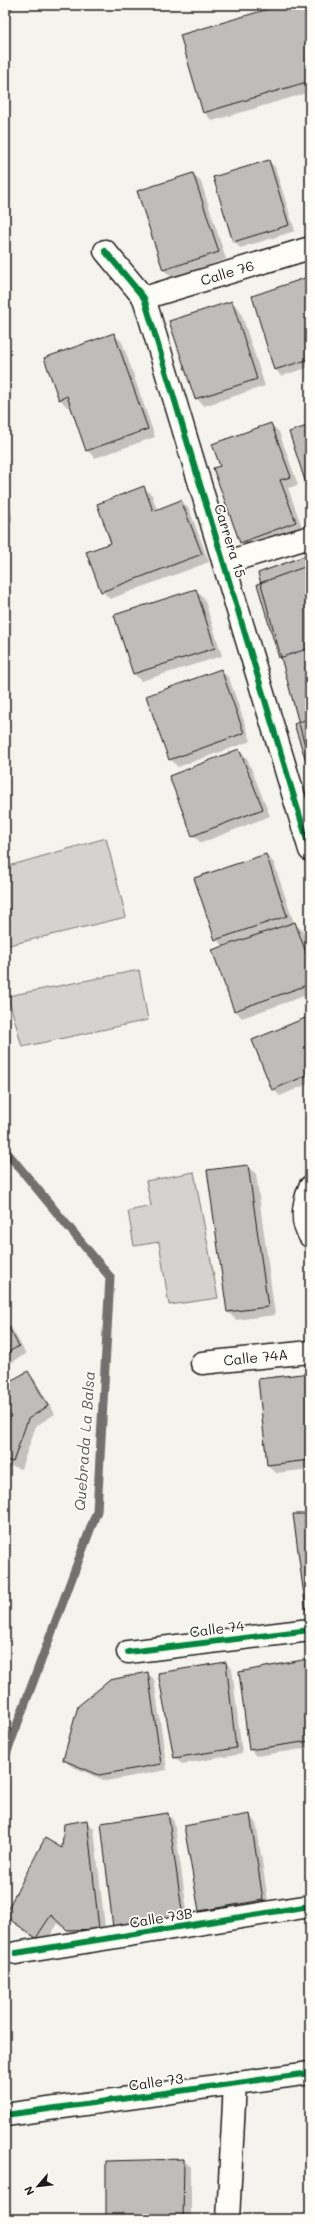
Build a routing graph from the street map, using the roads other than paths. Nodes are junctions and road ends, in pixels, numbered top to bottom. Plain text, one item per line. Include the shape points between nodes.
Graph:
1 (310, 248) edge
2 (105, 251) dead end
3 (144, 298) junction
4 (310, 537) edge
5 (224, 563) junction
6 (304, 808) edge
7 (310, 850) edge
8 (310, 1187) edge
9 (310, 1236) edge
10 (310, 1352) edge
11 (202, 1363) dead end
12 (310, 1630) edge
13 (128, 1652) dead end
14 (310, 1906) edge
15 (16, 1953) dead end
16 (310, 2073) edge
17 (235, 2083) junction
18 (5, 2115) edge
19 (228, 2219) edge

1 - 3 street, Calle 76
2 - 3 street, Carrera 15
3 - 5 street, Carrera 15
4 - 5 street
5 - 6 street, Carrera 15
6 - 7 street, Carrera 15
8 - 9 street via 305,1199 304,1216
10 - 11 street, Calle 74A
12 - 13 street, Calle 74
14 - 15 street, Calle 73B
16 - 17 street, Calle 73
17 - 18 street, Calle 73
17 - 19 street

